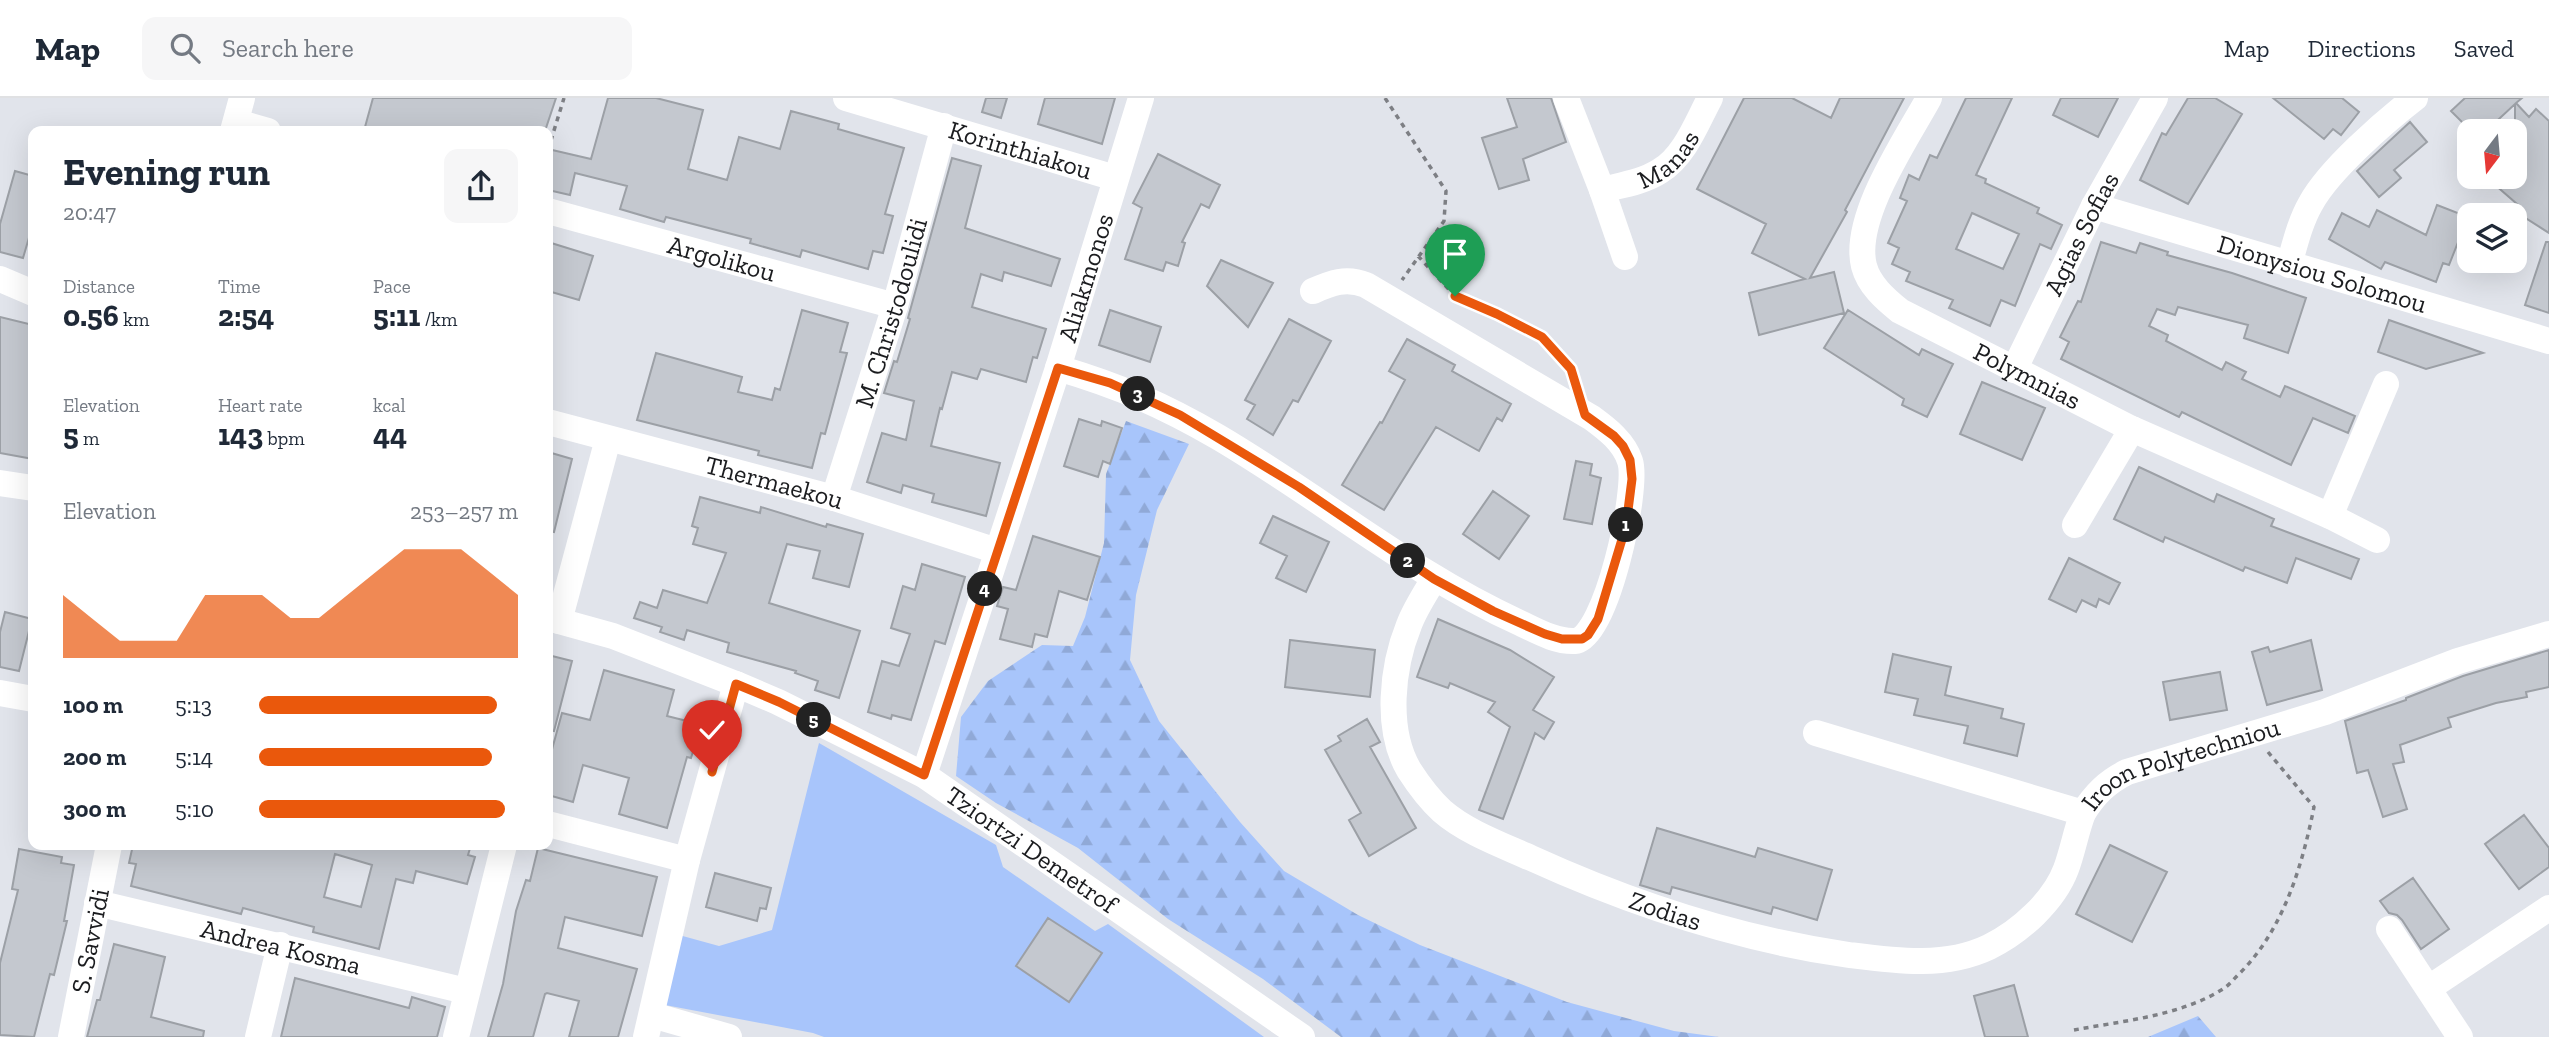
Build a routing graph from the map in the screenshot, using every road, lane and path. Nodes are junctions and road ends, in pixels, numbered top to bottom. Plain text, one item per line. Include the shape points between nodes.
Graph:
1 (564, 98) edge
2 (846, 98) edge
3 (1141, 98) edge
4 (1385, 98) edge
5 (1566, 98) edge
6 (1710, 98) edge
7 (1929, 98) edge
8 (2155, 98) edge
9 (2414, 98) edge
10 (237, 117) edge
11 (257, 126) edge
12 (944, 126) junction
13 (553, 134) edge
14 (1115, 178) junction
15 (1602, 190) junction
16 (2094, 206) junction
17 (553, 212) edge
18 (1418, 256) junction
19 (1625, 257) dead end
20 (2288, 265) junction
21 (0, 279) edge
22 (28, 290) edge
23 (1312, 291) dead end
24 (1389, 298) junction
25 (895, 306) junction
26 (2549, 341) edge
27 (1058, 368) junction
28 (2014, 370) junction
29 (2386, 384) dead end
30 (1585, 415) junction
31 (553, 423) edge
32 (2132, 429) junction
33 (608, 439) junction
34 (0, 483) edge
35 (28, 487) edge
36 (834, 498) junction
37 (2330, 516) junction
38 (2075, 525) dead end
39 (2377, 540) dead end
40 (997, 551) junction
41 (1434, 579) junction
42 (554, 619) edge
43 (2549, 634) edge
44 (736, 684) junction
45 (0, 694) edge
46 (28, 698) edge
47 (1816, 733) dead end
48 (2254, 733) junction
49 (924, 775) junction
50 (2083, 813) junction
51 (553, 825) edge
52 (108, 850) edge
53 (503, 850) edge
54 (687, 860) junction
55 (97, 903) junction
56 (2549, 908) edge
57 (2389, 929) dead end
58 (279, 945) junction
59 (2429, 988) junction
60 (466, 991) junction
61 (649, 1026) edge
62 (2074, 1030) dead end
63 (71, 1037) edge
64 (258, 1037) edge
65 (456, 1037) edge
66 (729, 1037) edge
67 (1302, 1037) edge
68 (2460, 1037) edge

1 - 13 path
2 - 12 street, Korinthiakou
3 - 14 street, Aliakmonos
4 - 18 path via 1446,191 1444,221
5 - 15 street
6 - 15 street, Manas via 1668,165 1642,180
7 - 28 street, Polymnias via 1868,213 1862,244 1864,267 1877,292 1900,311
8 - 16 street, Agias Sofias
9 - 20 street via 2320,190 2303,218
10 - 11 street
12 - 14 street, Korinthiakou
12 - 25 street, M. Christodoulidi
14 - 27 street, Aliakmonos
15 - 19 street
16 - 20 street, Dionysiou Solomou
16 - 28 street, Agias Sofias
17 - 25 street, Argolikou
18 - 24 path
18 - 30 path via 1455,296 1542,337 1571,369
20 - 26 street, Dionysiou Solomou
21 - 22 street
23 - 24 street via 1350,280
24 - 30 street
25 - 36 street, M. Christodoulidi
27 - 40 street, Aliakmonos
27 - 41 street via 1110,383 1180,415 1299,487
28 - 32 street, Polymnias
29 - 37 street
30 - 41 street via 1623,446 1632,479 1616,563 1598,619 1588,635 1562,639 1545,634
31 - 33 street, Thermaekou
32 - 37 street, Polymnias
32 - 38 street
33 - 36 street, Thermaekou
33 - 42 street
34 - 35 street
36 - 40 street, Thermaekou
37 - 39 street, Polymnias
40 - 49 street, Aliakmonos
41 - 50 street, Zodias via 1409,625 1397,668 1395,720 1400,746 1423,790 1443,812 1472,830 1650,907 1820,951 1897,960 1951,960 1991,946 2041,907 2066,870
42 - 44 street, Tziortzi Demetrof via 613,636
43 - 48 street, Iroon Polytechniou via 2494,648 2325,712
44 - 49 street, Tziortzi Demetrof
44 - 54 street
45 - 46 street
47 - 50 street, Iroon Polytechniou
48 - 50 street, Iroon Polytechniou via 2127,772 2094,796
48 - 62 path via 2314,807 2305,852 2280,916 2253,960 2224,989 2188,1005
49 - 67 street, Tziortzi Demetrof
51 - 54 street
52 - 55 street, S. Savvidi
53 - 60 street
54 - 61 street
55 - 58 street, Andrea Kosma
55 - 63 street, S. Savvidi
56 - 59 street
57 - 59 street
58 - 60 street, Andrea Kosma
58 - 64 street
59 - 68 street
60 - 65 street
61 - 66 street

